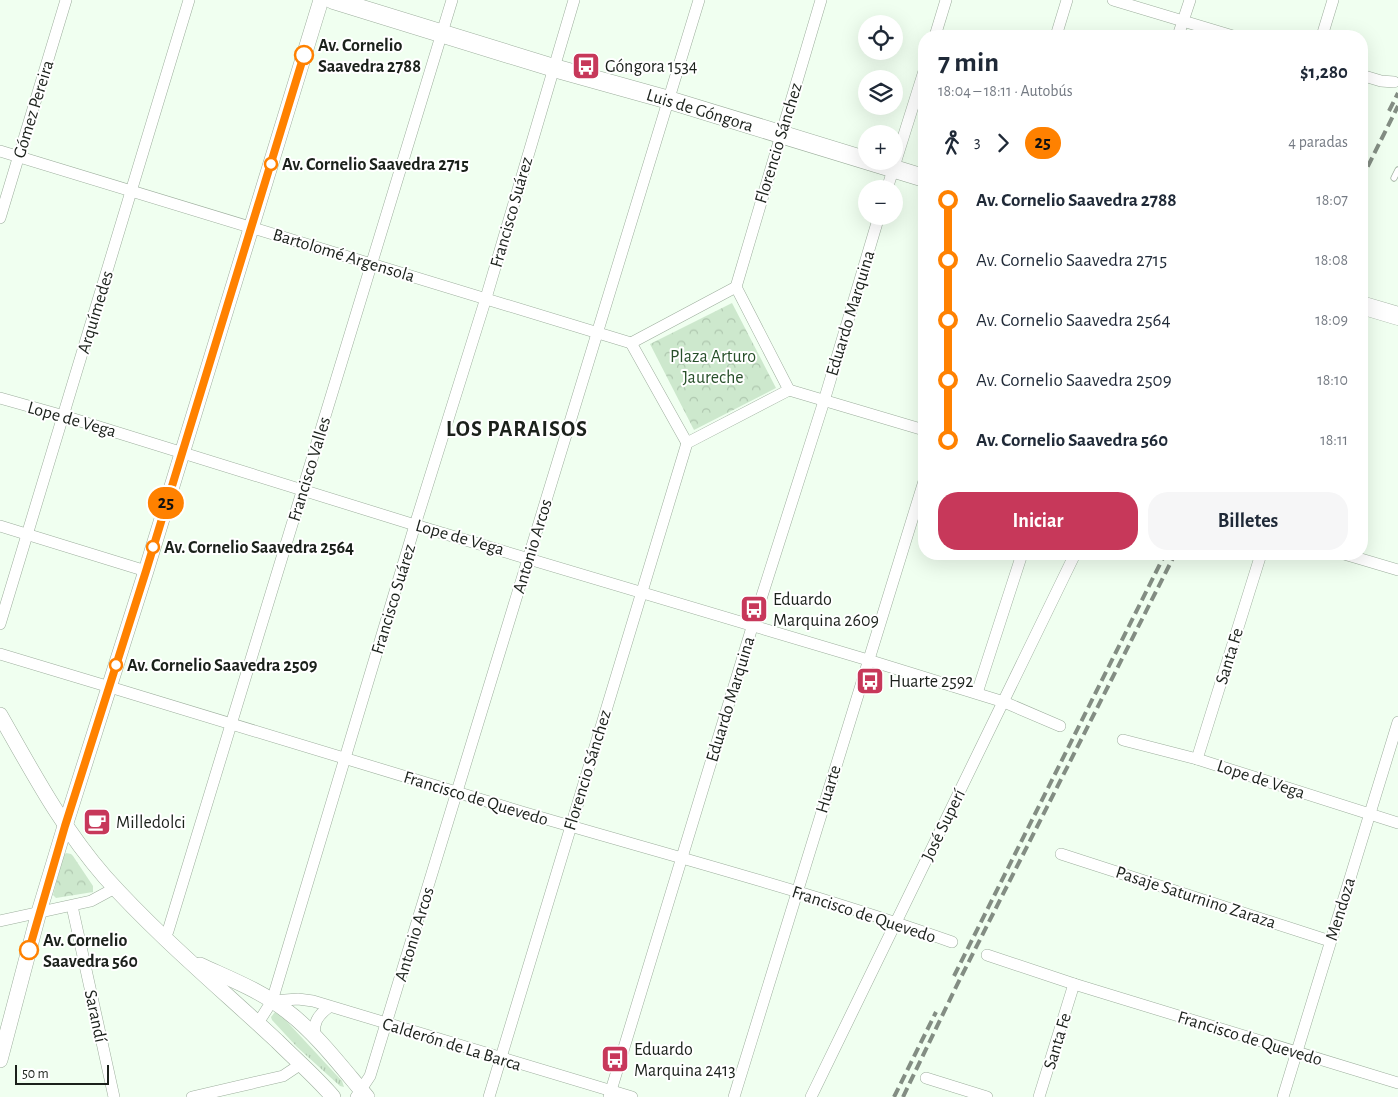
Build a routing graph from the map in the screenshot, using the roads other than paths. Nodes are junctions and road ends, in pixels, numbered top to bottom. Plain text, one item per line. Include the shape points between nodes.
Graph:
1 (66, 0) edge
2 (189, 0) edge
3 (321, 0) edge
4 (333, 0) edge
5 (452, 0) edge
6 (574, 0) edge
7 (699, 0) edge
8 (822, 0) edge
9 (946, 0) edge
10 (1068, 0) edge
11 (1113, 0) edge
12 (1190, 0) edge
13 (1333, 0) edge
14 (1183, 21) junction
15 (937, 30) edge
16 (1058, 30) edge
17 (1180, 30) edge
18 (1213, 30) edge
19 (1324, 30) edge
20 (442, 33) junction
21 (554, 68) junction
22 (1368, 77) edge
23 (1394, 82) dead end
24 (918, 90) edge
25 (669, 100) junction
26 (780, 135) junction
27 (903, 138) edge
28 (0, 151) edge
29 (19, 156) junction
30 (858, 159) edge
31 (893, 170) joint
32 (1398, 170) edge
33 (918, 176) edge
34 (1394, 178) dead end
35 (890, 180) edge
36 (132, 191) junction
37 (0, 218) edge
38 (876, 225) edge
39 (252, 226) junction
40 (372, 263) junction
41 (736, 286) junction
42 (486, 298) junction
43 (1368, 307) edge
44 (1398, 316) edge
45 (597, 333) junction
46 (631, 343) junction
47 (789, 390) junction
48 (0, 398) edge
49 (824, 401) junction
50 (64, 416) junction
51 (918, 428) edge
52 (687, 443) junction
53 (182, 452) junction
54 (302, 489) junction
55 (918, 500) edge
56 (415, 524) junction
57 (0, 526) edge
58 (28, 534) junction
59 (528, 557) junction
60 (1020, 560) edge
61 (1072, 560) edge
62 (1259, 560) edge
63 (1364, 560) edge
64 (1398, 570) edge
65 (146, 571) junction
66 (641, 592) junction
67 (0, 624) edge
68 (753, 624) junction
69 (0, 654) edge
70 (868, 660) junction
71 (109, 686) junction
72 (977, 693) junction
73 (1004, 702) junction
74 (0, 715) edge
75 (1398, 722) edge
76 (230, 724) junction
77 (1060, 726) dead end
78 (1122, 740) dead end
79 (345, 759) junction
80 (1197, 759) junction
81 (457, 792) junction
82 (1370, 814) junction
83 (1398, 823) edge
84 (65, 826) junction
85 (570, 826) junction
86 (1061, 854) dead end
87 (683, 859) junction
88 (115, 888) junction
89 (797, 892) junction
90 (72, 906) junction
91 (40, 912) junction
92 (0, 921) edge
93 (896, 922) junction
94 (164, 938) junction
95 (1330, 941) junction
96 (952, 942) dead end
97 (988, 956) dead end
98 (185, 958) junction
99 (1074, 984) junction
100 (272, 1001) junction
101 (329, 1007) junction
102 (258, 1024) junction
103 (386, 1024) junction
104 (316, 1038) junction
105 (1296, 1052) junction
106 (500, 1059) junction
107 (0, 1060) edge
108 (301, 1064) junction
109 (926, 1078) dead end
110 (1398, 1084) edge
111 (610, 1094) edge
112 (330, 1095) edge
113 (361, 1095) edge
114 (114, 1097) edge
115 (192, 1097) edge
116 (489, 1097) edge
117 (632, 1097) edge
118 (734, 1097) edge
119 (811, 1097) edge
120 (987, 1097) edge
121 (1039, 1097) edge
122 (1283, 1097) edge

1 - 29 street, Gómez Pereira
2 - 36 street, Arquímedes
3 - 39 main road
4 - 20 main road, Luis de Góngora
5 - 20 street, Francisco Valles
6 - 21 street, Francisco Suárez
7 - 25 street, Antonio Arcos
8 - 26 street, Florencio Sánchez
9 - 15 street
10 - 16 street
11 - 14 street
12 - 14 street
13 - 19 street
14 - 17 street
14 - 18 street
20 - 21 main road, Luis de Góngora
20 - 40 street, Francisco Valles
21 - 25 main road, Luis de Góngora
21 - 42 street, Francisco Suárez
22 - 23 street
24 - 27 street
25 - 26 main road, Luis de Góngora
25 - 45 street, Antonio Arcos
26 - 30 main road, Luis de Góngora
26 - 41 street, Florencio Sánchez
28 - 29 street, Bartolomé Argensola
29 - 36 street, Bartolomé Argensola
29 - 37 street, Gómez Pereira
31 - 33 main road, Luis de Góngora
31 - 35 street
32 - 34 lane
36 - 39 street, Bartolomé Argensola
36 - 50 street, Arquímedes
38 - 49 street, Eduardo Marquina
39 - 40 street, Bartolomé Argensola
39 - 53 main road
40 - 42 street, Bartolomé Argensola
40 - 54 street, Francisco Valles
41 - 46 street
41 - 47 street
42 - 45 street, Bartolomé Argensola
42 - 56 street, Francisco Suárez
43 - 44 main road
45 - 46 street, Bartolomé Argensola
45 - 59 street, Antonio Arcos
46 - 52 street
47 - 49 street
47 - 52 street
48 - 50 street, Lope de Vega
49 - 51 street
49 - 68 street, Eduardo Marquina
50 - 53 street, Lope de Vega
50 - 58 street, Arquímedes
52 - 66 street, Florencio Sánchez
53 - 54 street, Lope de Vega
53 - 65 main road
54 - 56 street, Lope de Vega
54 - 76 street, Francisco Valles
55 - 70 street, Huarte
56 - 59 street, Lope de Vega
56 - 79 street, Francisco Suárez
57 - 58 street
58 - 65 street
58 - 67 street, Arquímedes
59 - 66 street, Lope de Vega
59 - 81 street, Antonio Arcos
60 - 72 street
61 - 73 street, José Superí
62 - 80 street, Santa Fe
63 - 64 street
65 - 71 main road
66 - 68 street, Lope de Vega
66 - 85 street, Florencio Sánchez
68 - 70 street, Lope de Vega
68 - 87 street, Eduardo Marquina
69 - 71 street, Francisco de Quevedo
70 - 72 street, Lope de Vega
70 - 89 street, Huarte
71 - 76 street, Francisco de Quevedo
71 - 84 main road
72 - 73 street, Lope de Vega
73 - 77 street, Lope de Vega
73 - 93 street, José Superí
74 - 84 main road
75 - 82 street, Mendoza
76 - 79 street, Francisco de Quevedo
76 - 94 street, Francisco Valles
78 - 80 street, Lope de Vega
79 - 81 street, Francisco de Quevedo
79 - 100 street, Francisco Suárez
80 - 82 street, Lope de Vega
81 - 85 street, Francisco de Quevedo
81 - 103 street, Antonio Arcos
82 - 83 street, Lope de Vega
82 - 95 street, Mendoza
84 - 88 main road
84 - 91 main road
85 - 87 street, Francisco de Quevedo
85 - 106 street, Florencio Sánchez
86 - 95 street, Pasaje Saturnino Zaraza
87 - 89 street, Francisco de Quevedo
87 - 111 street, Eduardo Marquina
88 - 90 street via 91,901
88 - 94 main road
89 - 93 street, Francisco de Quevedo
89 - 118 street, Huarte
90 - 91 street
90 - 114 street, Sarandí
91 - 92 street
91 - 107 main road
93 - 96 street, Francisco de Quevedo
93 - 119 street, José Superí
94 - 98 main road
95 - 105 street, Mendoza
97 - 99 street, Francisco de Quevedo
98 - 100 main road
98 - 102 main road
99 - 105 street, Francisco de Quevedo
99 - 121 street, Santa Fe
100 - 101 street, Calderón de La Barca via 298,999
100 - 102 street, Francisco Suárez
100 - 104 main road via 290,1012
101 - 103 street, Calderón de La Barca
101 - 104 street via 318,1017
102 - 108 main road
103 - 106 street, Calderón de La Barca
103 - 113 street, Antonio Arcos
104 - 113 main road
105 - 110 street, Francisco de Quevedo
105 - 122 street, Mendoza
106 - 111 street, Calderón de La Barca
106 - 116 street, Florencio Sánchez
108 - 112 main road
108 - 115 street via 283,1076
109 - 120 street
111 - 117 street, Calderón de La Barca

